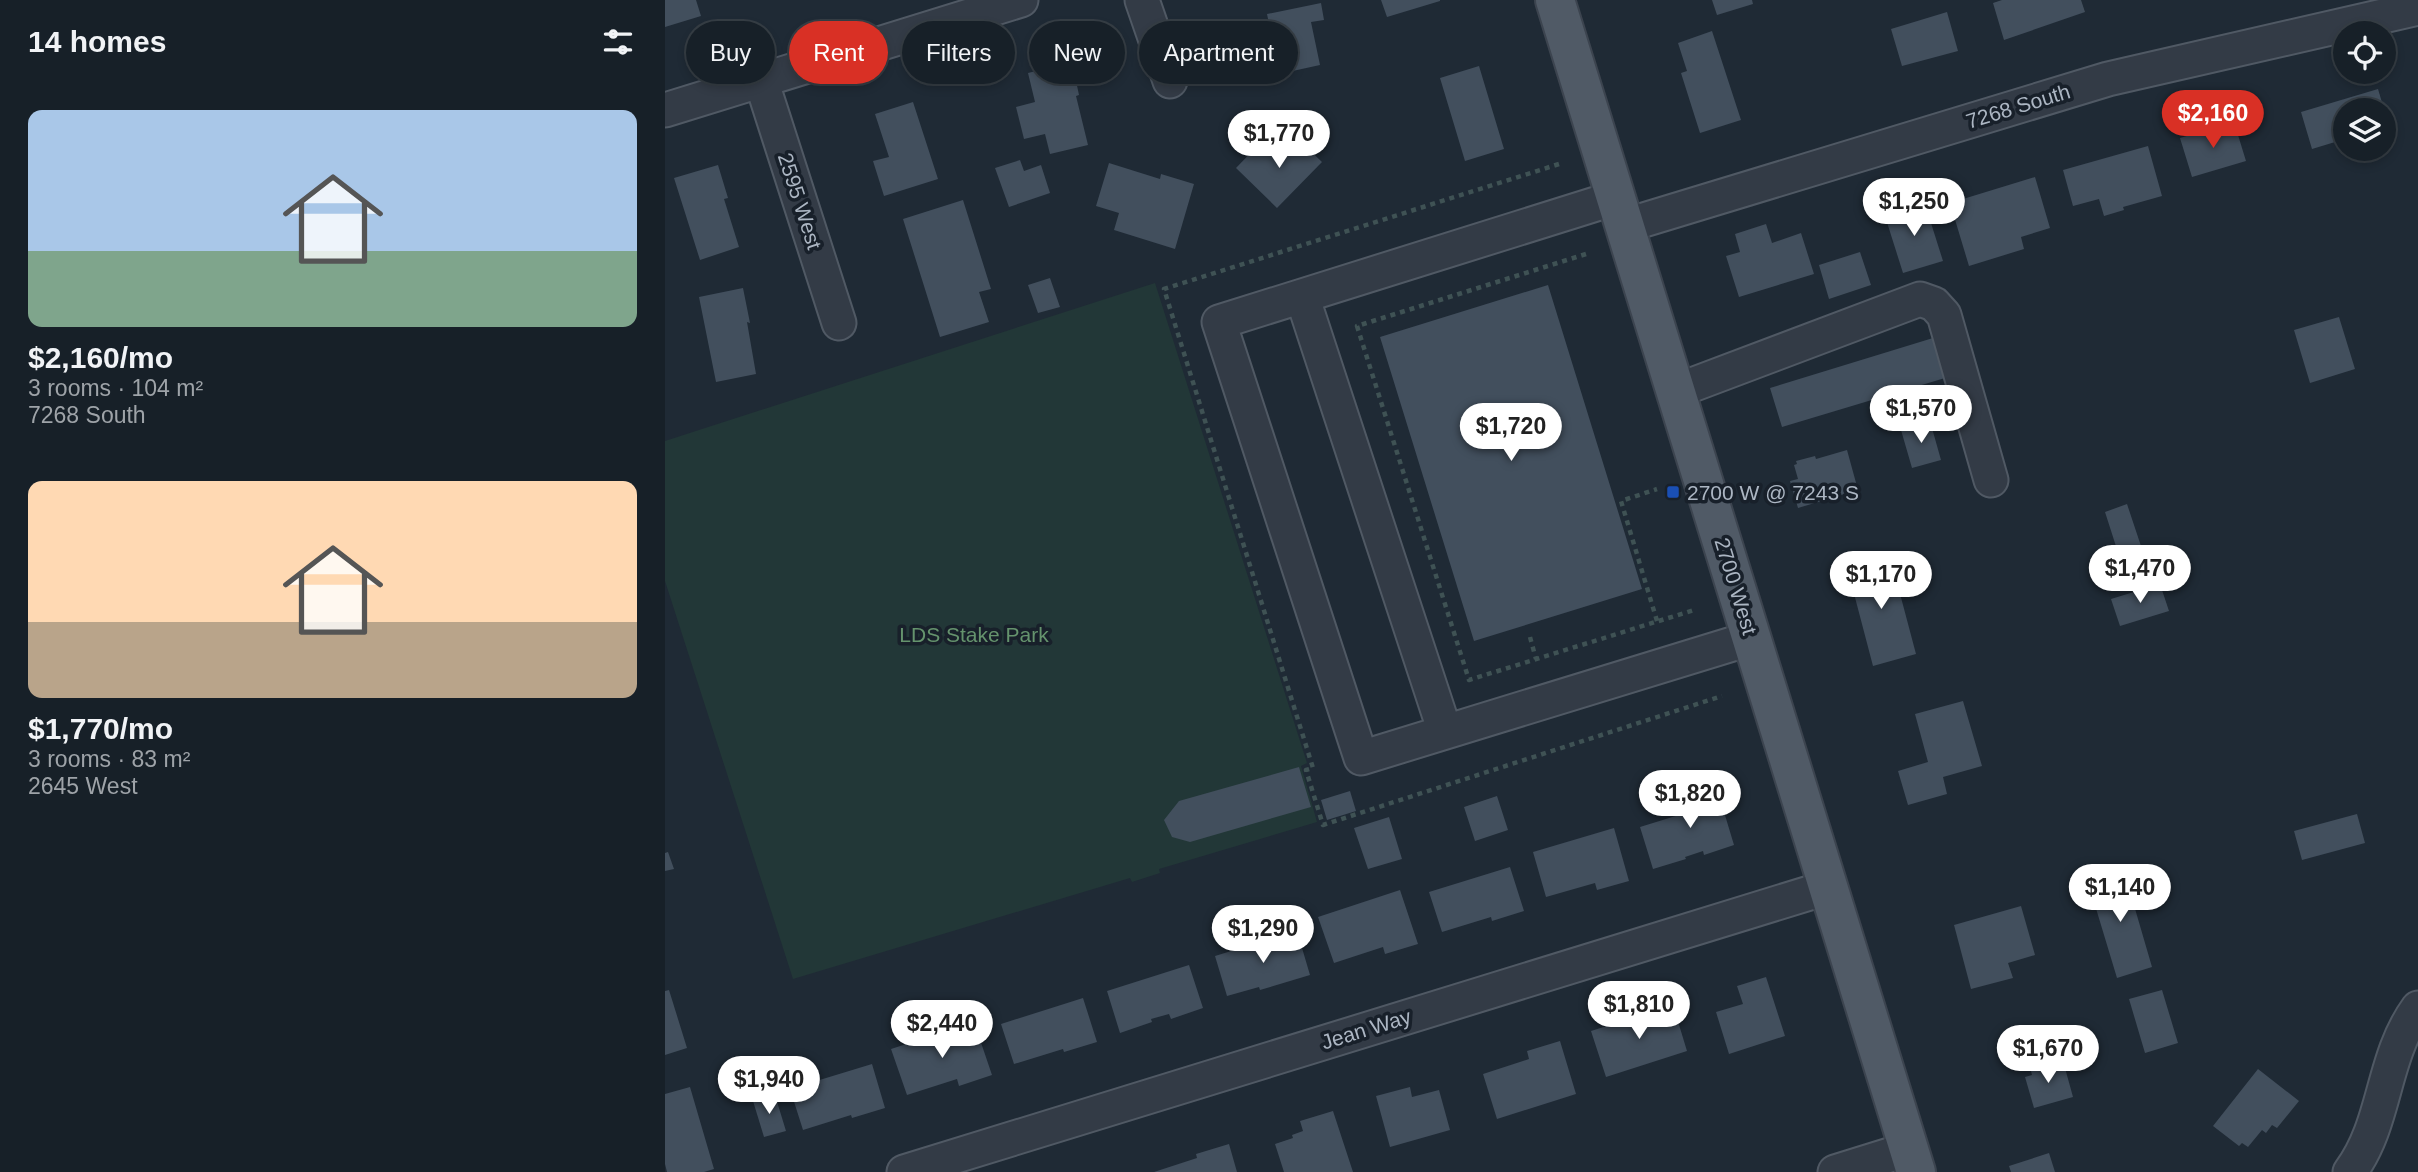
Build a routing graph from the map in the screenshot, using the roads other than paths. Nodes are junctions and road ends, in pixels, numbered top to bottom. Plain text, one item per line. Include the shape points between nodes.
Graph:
1 (1021, 0) edge
2 (1142, 0) edge
3 (1555, 0) edge
4 (975, 7) edge
5 (2418, 8) edge
6 (1149, 21) edge
7 (775, 75) edge
8 (748, 84) edge
9 (762, 84) edge
10 (665, 110) edge
11 (1620, 212) junction
12 (1302, 296) junction
13 (839, 323) dead end
14 (1676, 391) junction
15 (1991, 480) dead end
16 (1752, 638) junction
17 (1445, 732) junction
18 (1829, 887) junction
19 (2418, 1008) edge
20 (1912, 1161) edge
21 (904, 1172) edge
22 (1835, 1172) edge
23 (2350, 1172) edge

1 - 4 street
2 - 6 street
3 - 11 main road, 2700 West
4 - 7 street
5 - 11 street, 7268 South via 2108,79
8 - 10 street
9 - 13 street, 2595 West
11 - 12 street, 7268 South
11 - 14 main road, 2700 West
12 - 17 street
12 - 17 street, 7268 South via 1219,322 1361,758
14 - 15 street via 1920,299 1934,304 1944,315
14 - 16 main road, 2700 West
16 - 17 street
16 - 18 main road, 2700 West
18 - 20 main road, 2700 West
18 - 21 street, Jean Way
19 - 23 street via 2391,1061 2374,1130
20 - 22 street

